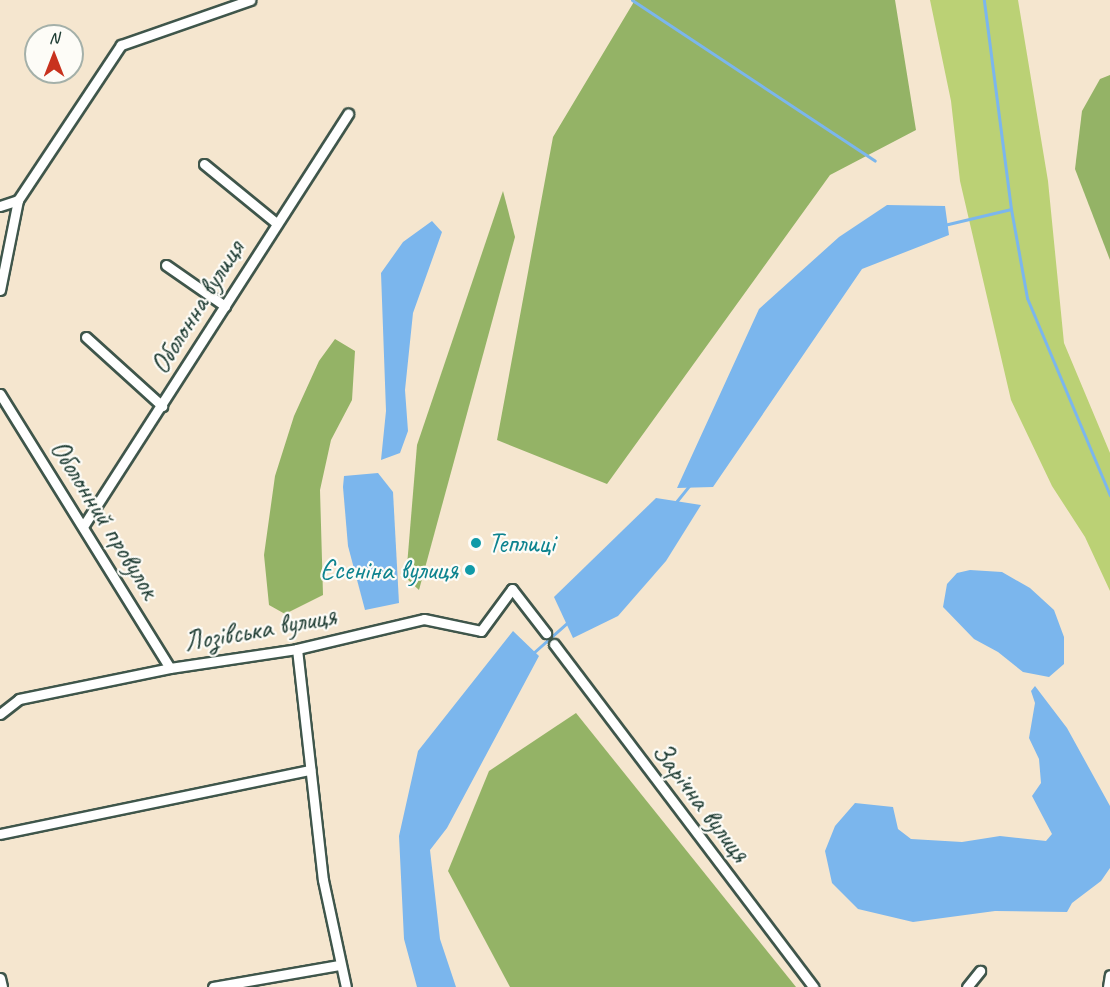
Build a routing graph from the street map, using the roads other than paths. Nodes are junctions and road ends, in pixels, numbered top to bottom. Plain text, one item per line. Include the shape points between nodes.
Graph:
1 (250, 0) edge
2 (348, 113) dead end
3 (204, 164) dead end
4 (18, 200) junction
5 (0, 206) edge
6 (275, 222) junction
7 (166, 265) dead end
8 (0, 290) edge
9 (225, 306) junction
10 (86, 337) dead end
11 (0, 394) edge
12 (162, 406) junction
13 (84, 525) junction
14 (546, 633) dead end
15 (554, 644) dead end
16 (297, 649) junction
17 (170, 668) junction
18 (0, 714) edge
19 (310, 770) junction
20 (0, 834) edge
21 (339, 965) junction
22 (980, 970) dead end
23 (1110, 975) edge
24 (0, 978) edge
25 (2, 987) edge
26 (213, 987) edge
27 (346, 987) edge
28 (813, 987) edge
29 (967, 987) edge
30 (1108, 987) edge

1 - 4 street via 122,45
2 - 6 street, Оболонна вулиця
3 - 6 street
4 - 5 street
4 - 8 street
6 - 9 street, Оболонна вулиця
7 - 9 street
9 - 12 street, Оболонна вулиця
10 - 12 street
11 - 13 street, Оболонний провулок
12 - 13 street, Оболонна вулиця
13 - 17 street, Оболонний провулок
14 - 16 street, Лозівська вулиця via 512,589 481,631 424,619
15 - 28 street, Зарічна вулиця
16 - 17 street, Лозівська вулиця
16 - 19 street
17 - 18 street, Лозівська вулиця via 19,699
19 - 20 street
19 - 21 street
21 - 26 street
21 - 27 street
22 - 29 street
23 - 30 street
24 - 25 street

